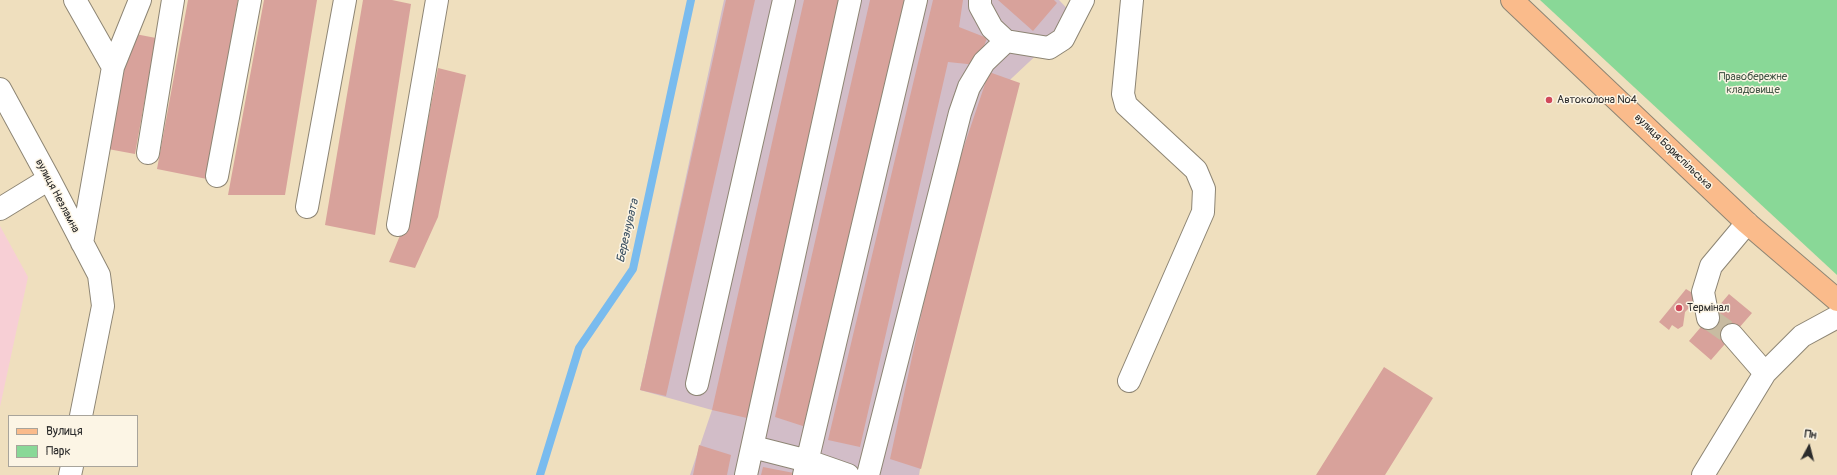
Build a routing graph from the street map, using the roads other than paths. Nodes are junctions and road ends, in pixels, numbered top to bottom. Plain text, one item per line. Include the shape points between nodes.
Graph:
1 (74, 0) edge
2 (140, 0) edge
3 (173, 0) edge
4 (250, 0) edge
5 (345, 0) edge
6 (437, 0) edge
7 (784, 0) edge
8 (850, 0) edge
9 (916, 0) edge
10 (980, 0) edge
11 (1083, 0) edge
12 (1132, 0) edge
13 (1512, 0) edge
14 (1006, 42) junction
15 (113, 67) junction
16 (0, 89) edge
17 (148, 153) dead end
18 (217, 176) dead end
19 (49, 179) junction
20 (307, 207) dead end
21 (0, 209) edge
22 (1747, 223) junction
23 (398, 225) dead end
24 (82, 243) junction
25 (1837, 300) edge
26 (1837, 317) edge
27 (1708, 318) tunnel mouth
28 (1732, 335) tunnel mouth
29 (1765, 373) junction
30 (1129, 382) dead end
31 (697, 384) dead end
32 (81, 415) edge
33 (753, 447) junction
34 (806, 468) edge
35 (746, 475) edge
36 (848, 475) edge
37 (868, 475) edge
38 (1703, 475) edge

1 - 15 street
2 - 15 street
3 - 17 street
4 - 18 street
5 - 20 street
6 - 23 street
7 - 31 street
8 - 33 street
9 - 34 street
10 - 14 street via 980,6 992,28
11 - 14 street via 1063,39 1048,48
12 - 30 street via 1123,94 1126,105 1196,170 1204,189 1203,212
13 - 22 main road, вулиця Бориспільська
14 - 37 street via 984,62 969,87 960,113
15 - 24 street
16 - 19 street, вулиця Незламна
19 - 21 street
19 - 24 street, вулиця Незламна
22 - 25 main road, вулиця Бориспільська
22 - 27 street via 1711,266 1702,292
24 - 32 street, вулиця Незламна via 99,275 103,306
26 - 29 street via 1802,336
28 - 29 street
29 - 38 street
33 - 34 street
33 - 35 street
34 - 36 street

